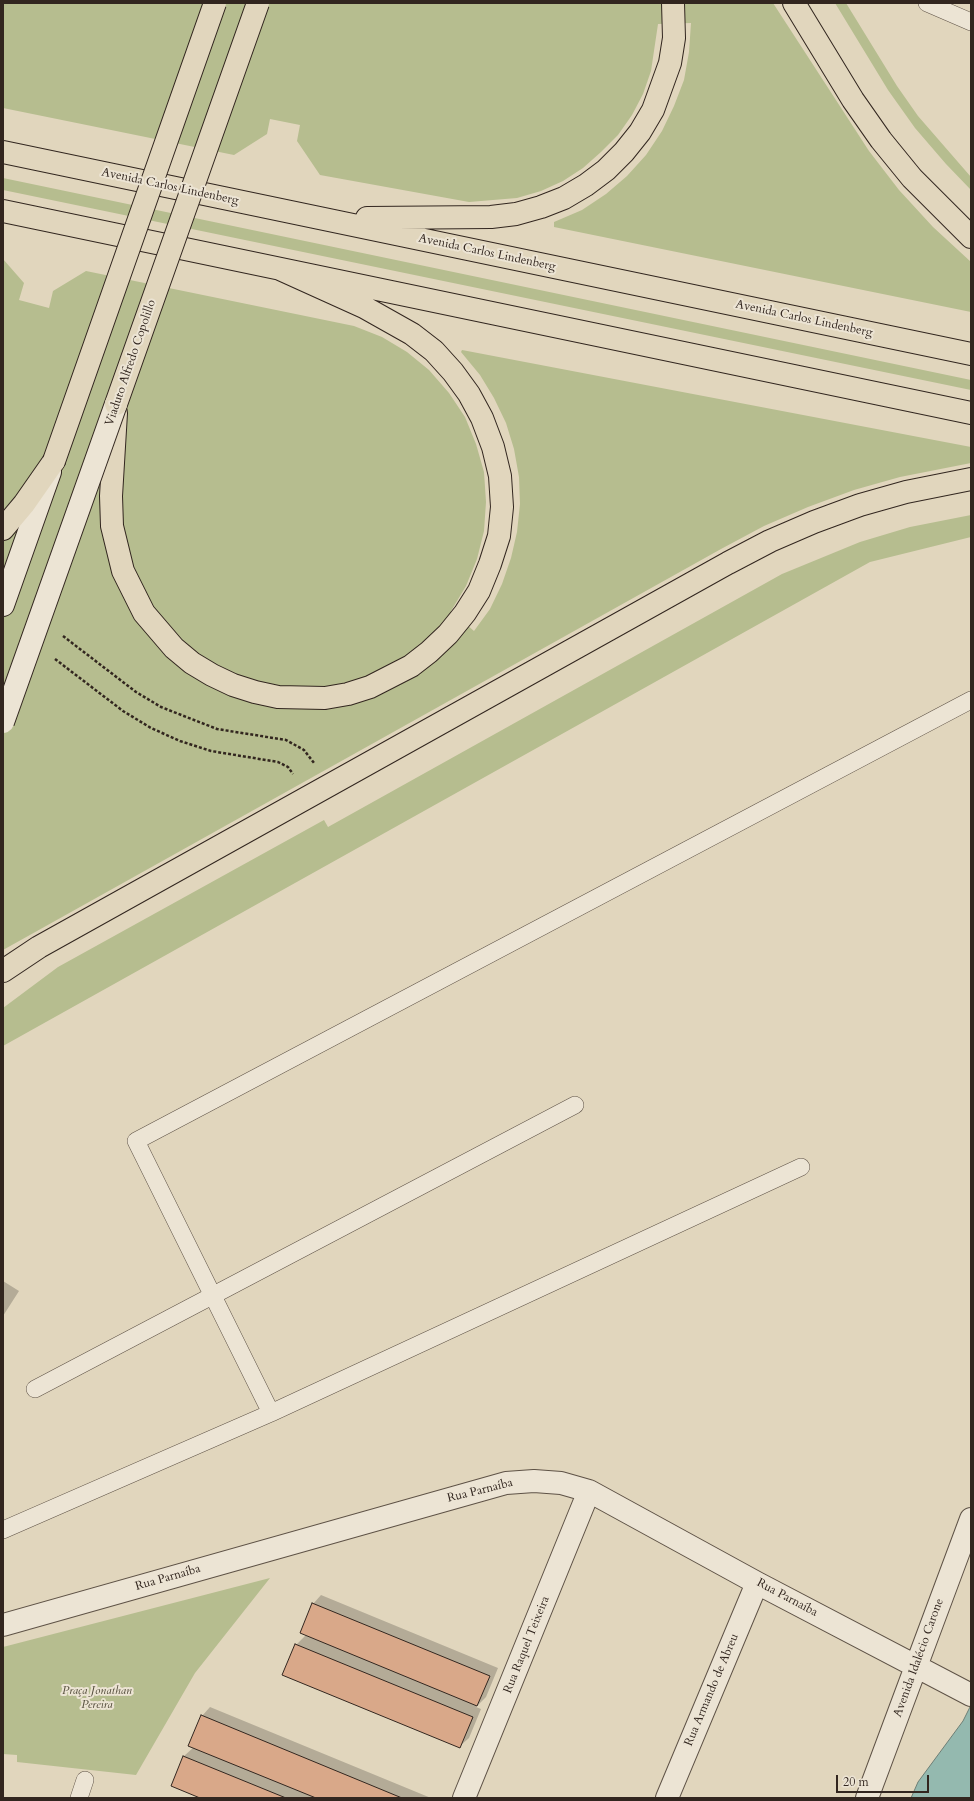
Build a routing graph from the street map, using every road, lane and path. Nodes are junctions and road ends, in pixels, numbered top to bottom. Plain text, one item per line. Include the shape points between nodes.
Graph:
1 (216, 3) edge
2 (258, 3) edge
3 (794, 3) edge
4 (927, 3) edge
5 (673, 13) edge
6 (971, 22) edge
7 (3, 136) edge
8 (3, 152) edge
9 (74, 167) junction
10 (3, 211) edge
11 (3, 219) edge
12 (324, 219) junction
13 (55, 222) junction
14 (971, 237) edge
15 (280, 269) junction
16 (971, 354) edge
17 (116, 404) junction
18 (971, 412) edge
19 (54, 461) junction
20 (971, 479) edge
21 (3, 529) edge
22 (3, 605) edge
23 (61, 635) dead end
24 (53, 657) dead end
25 (971, 700) edge
26 (3, 722) edge
27 (328, 786) junction
28 (309, 797) junction
29 (3, 971) edge
30 (575, 1104) dead end
31 (800, 1167) dead end
32 (212, 1294) junction
33 (35, 1389) dead end
34 (271, 1412) junction
35 (589, 1491) junction
36 (971, 1519) edge
37 (3, 1530) edge
38 (757, 1583) junction
39 (3, 1625) edge
40 (916, 1666) junction
41 (965, 1692) edge
42 (85, 1780) dead end
43 (79, 1798) edge
44 (464, 1798) edge
45 (668, 1798) edge
46 (868, 1798) edge

1 - 19 main road, bridge
2 - 17 main road, Viaduto Alfredo Copolillo, bridge
3 - 14 main road via 853,100 881,140 912,178
4 - 6 lane
5 - 12 main road via 670,63 653,110 640,132 606,170 564,198 534,209 491,217
7 - 9 main road
8 - 9 main road, Avenida Carlos Lindenberg
9 - 12 main road, Avenida Carlos Lindenberg
10 - 13 main road
11 - 13 main road
12 - 16 main road, Avenida Carlos Lindenberg
13 - 15 main road
15 - 17 main road, bridge via 364,307 412,334 434,351 453,372 482,418 500,476 502,507 499,536 479,591 460,620 429,652 411,666 370,687 324,698 278,697 233,685 212,675 174,648 144,613 123,571 112,526
15 - 18 main road
17 - 26 street, Viaduto Alfredo Copolillo, bridge
19 - 21 main road
19 - 22 street
20 - 27 main road via 906,492 860,505 770,541
23 - 27 path via 136,692 162,707 217,729 274,737 296,745 310,758
24 - 28 path via 123,711 151,728 211,751 284,764
25 - 32 lane via 136,1141
27 - 28 main road
28 - 29 main road via 39,947
30 - 32 lane
31 - 34 lane
32 - 33 lane
32 - 34 lane
34 - 37 lane
35 - 38 street, Rua Parnaíba
35 - 39 street, Rua Parnaíba via 561,1483 506,1483
35 - 44 street, Rua Raquel Teixeira
36 - 40 street, Avenida Idalécio Carone
38 - 40 street, Rua Parnaíba
38 - 45 street, Rua Armando de Abreu
40 - 41 street, Rua Parnaíba
40 - 46 street, Avenida Idalécio Carone
42 - 43 lane

